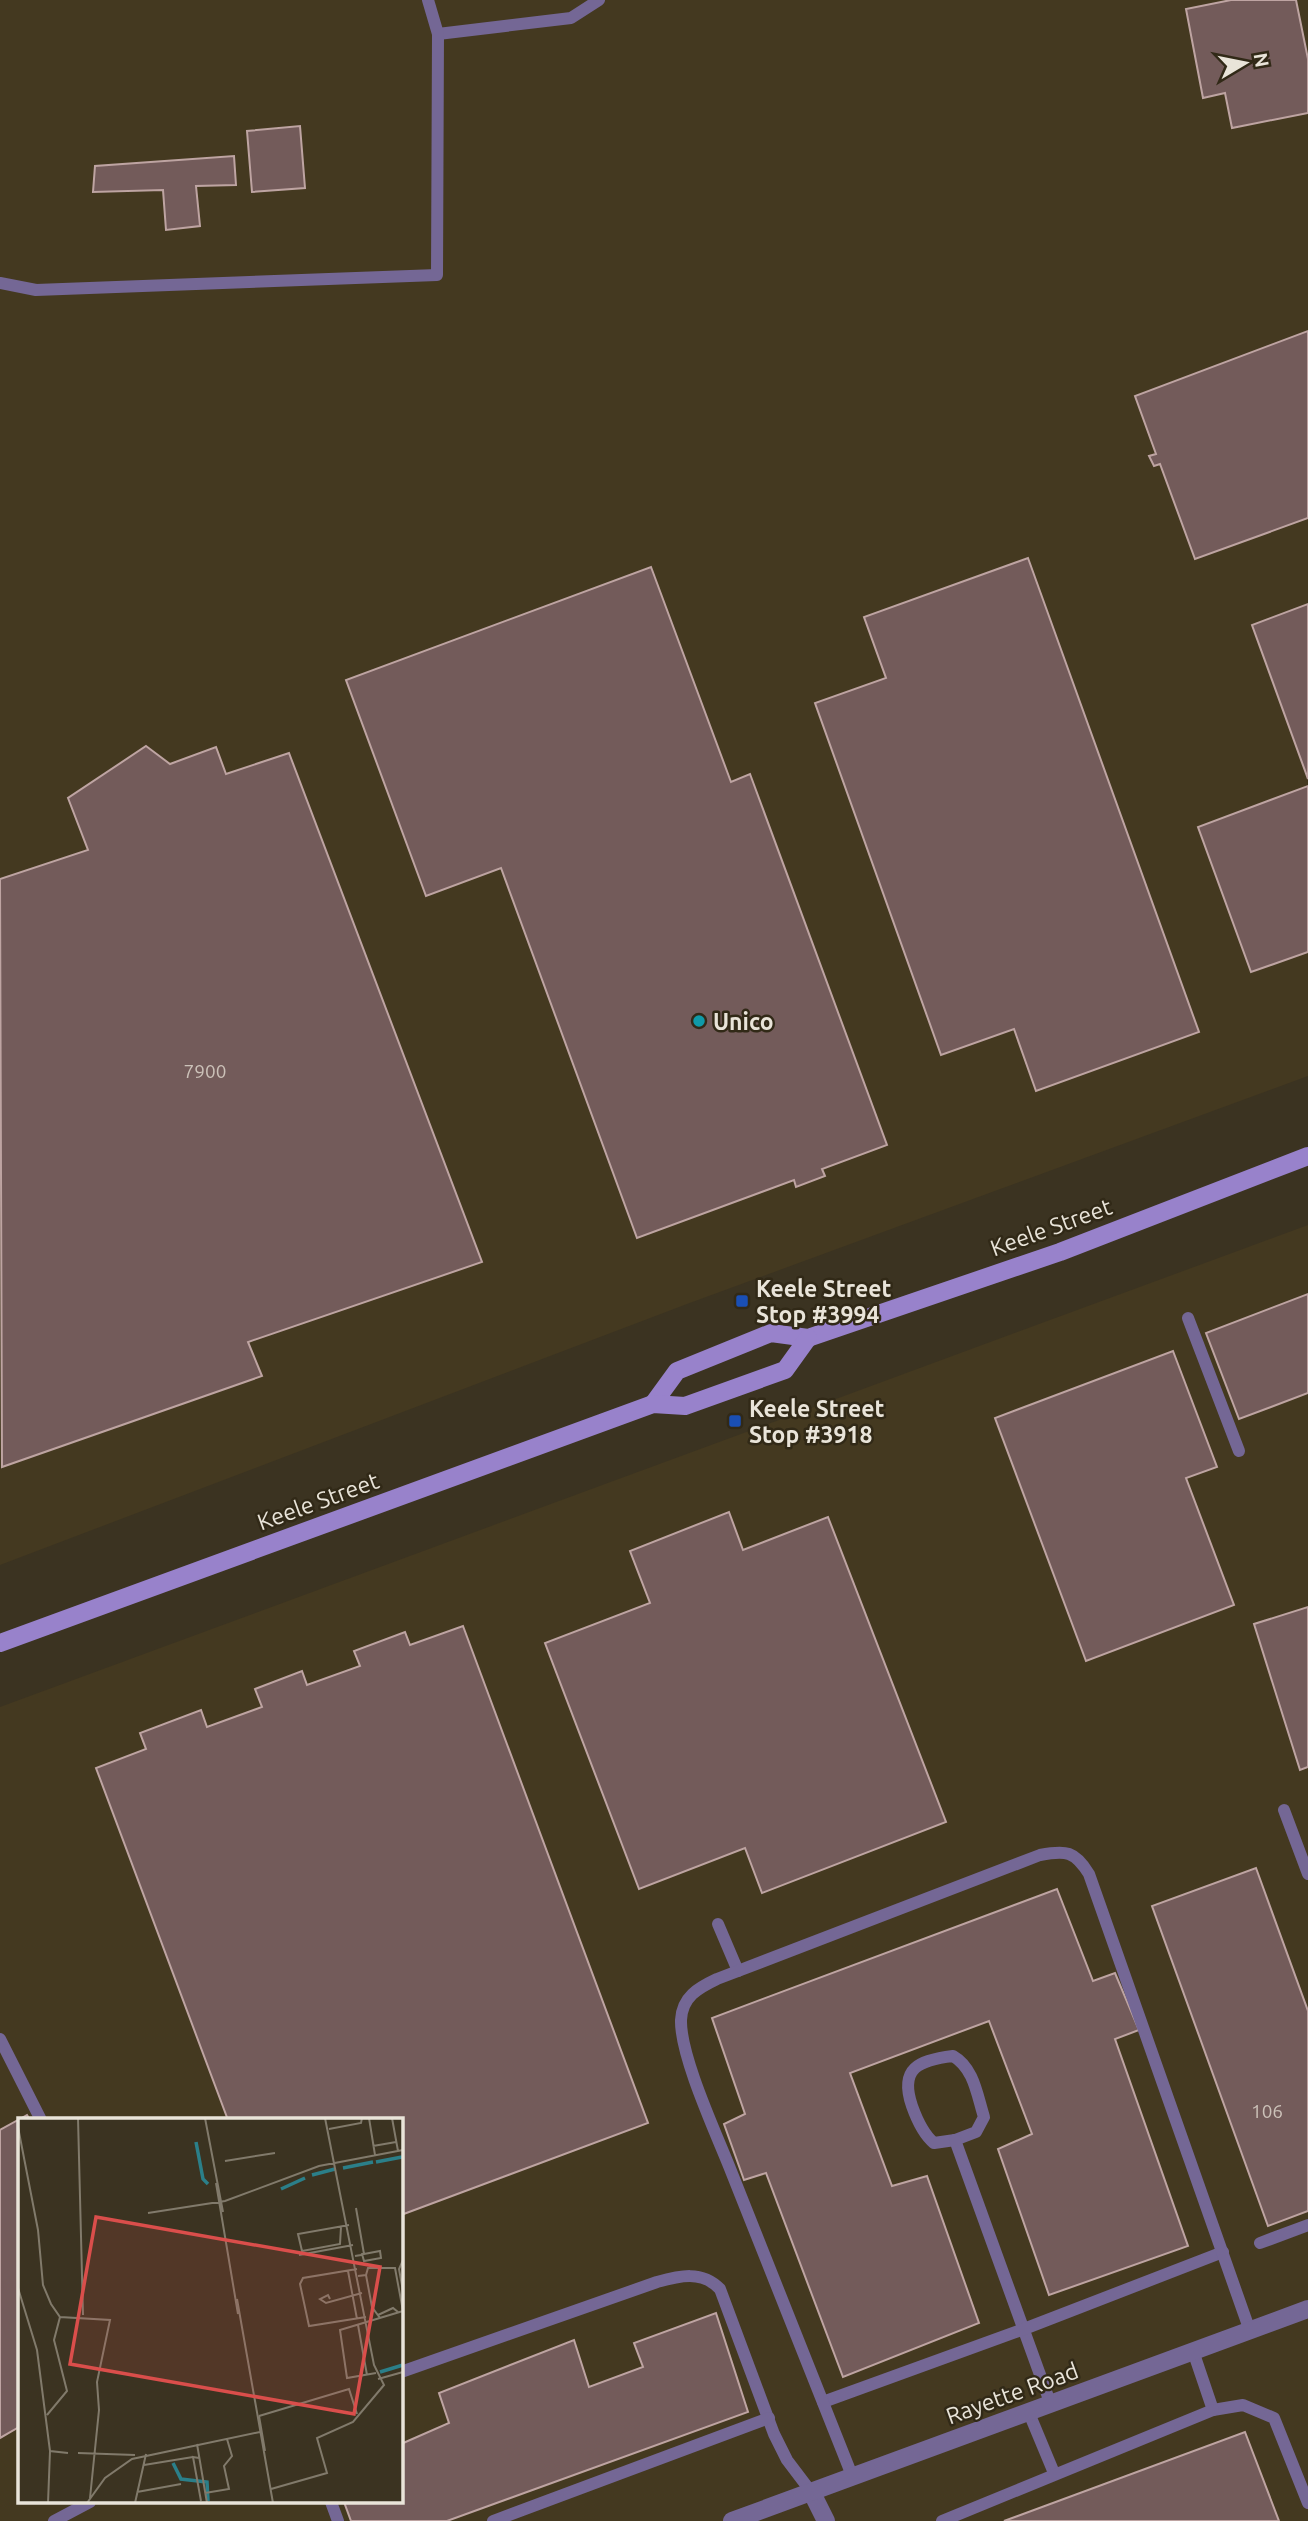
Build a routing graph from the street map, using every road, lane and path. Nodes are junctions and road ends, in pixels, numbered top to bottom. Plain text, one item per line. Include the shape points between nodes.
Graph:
1 (428, 0) edge
2 (599, 0) edge
3 (438, 34) junction
4 (0, 283) edge
5 (1308, 1156) edge
6 (1188, 1318) dead end
7 (808, 1338) junction
8 (653, 1404) junction
9 (1239, 1451) dead end
10 (0, 1643) edge
11 (1284, 1810) dead end
12 (1308, 1874) edge
13 (718, 1924) dead end
14 (738, 1971) junction
15 (0, 2039) edge
16 (40, 2118) edge
17 (955, 2140) junction
18 (1308, 2225) edge
19 (1260, 2243) dead end
20 (1223, 2252) junction
21 (1308, 2309) edge
22 (1024, 2329) junction
23 (1250, 2331) junction
24 (1193, 2351) junction
25 (402, 2372) edge
26 (823, 2402) junction
27 (1051, 2404) junction
28 (1213, 2410) junction
29 (1029, 2413) junction
30 (769, 2418) junction
31 (1054, 2473) junction
32 (853, 2478) junction
33 (812, 2493) junction
34 (1308, 2503) edge
35 (86, 2504) edge
36 (332, 2504) edge
37 (54, 2521) edge
38 (338, 2521) edge
39 (494, 2521) edge
40 (732, 2521) edge
41 (826, 2521) edge
42 (942, 2521) edge

1 - 3 lane
2 - 3 lane via 571,18
3 - 4 lane via 438,275 36,290
5 - 7 main road, Keele Street via 1060,1252
6 - 9 lane
7 - 8 main road, Keele Street via 785,1370 685,1406
7 - 8 main road, Keele Street via 771,1333 677,1371
8 - 10 main road, Keele Street
11 - 12 lane
13 - 14 lane
14 - 20 lane via 1040,1855 1069,1853 1090,1874
14 - 26 lane via 697,1989 685,2000 681,2020 685,2049
15 - 16 lane
17 - 17 lane via 976,2132 984,2117 969,2069 953,2056 914,2068 907,2091 925,2136 934,2143
17 - 22 lane
18 - 19 lane
20 - 22 lane
20 - 23 lane
21 - 23 street, Rayette Road
22 - 26 lane
22 - 27 lane
23 - 24 street, Rayette Road
24 - 27 street, Rayette Road
24 - 28 lane
25 - 30 lane via 657,2282 698,2277 712,2281 720,2290
26 - 32 lane
27 - 29 street, Rayette Road
28 - 31 lane
28 - 34 lane via 1243,2405 1274,2418
29 - 31 lane
29 - 32 street, Rayette Road
30 - 33 lane via 787,2460
30 - 39 lane
31 - 42 lane
32 - 33 street, Rayette Road
33 - 40 street, Rayette Road
33 - 41 street
35 - 37 lane
36 - 38 lane

